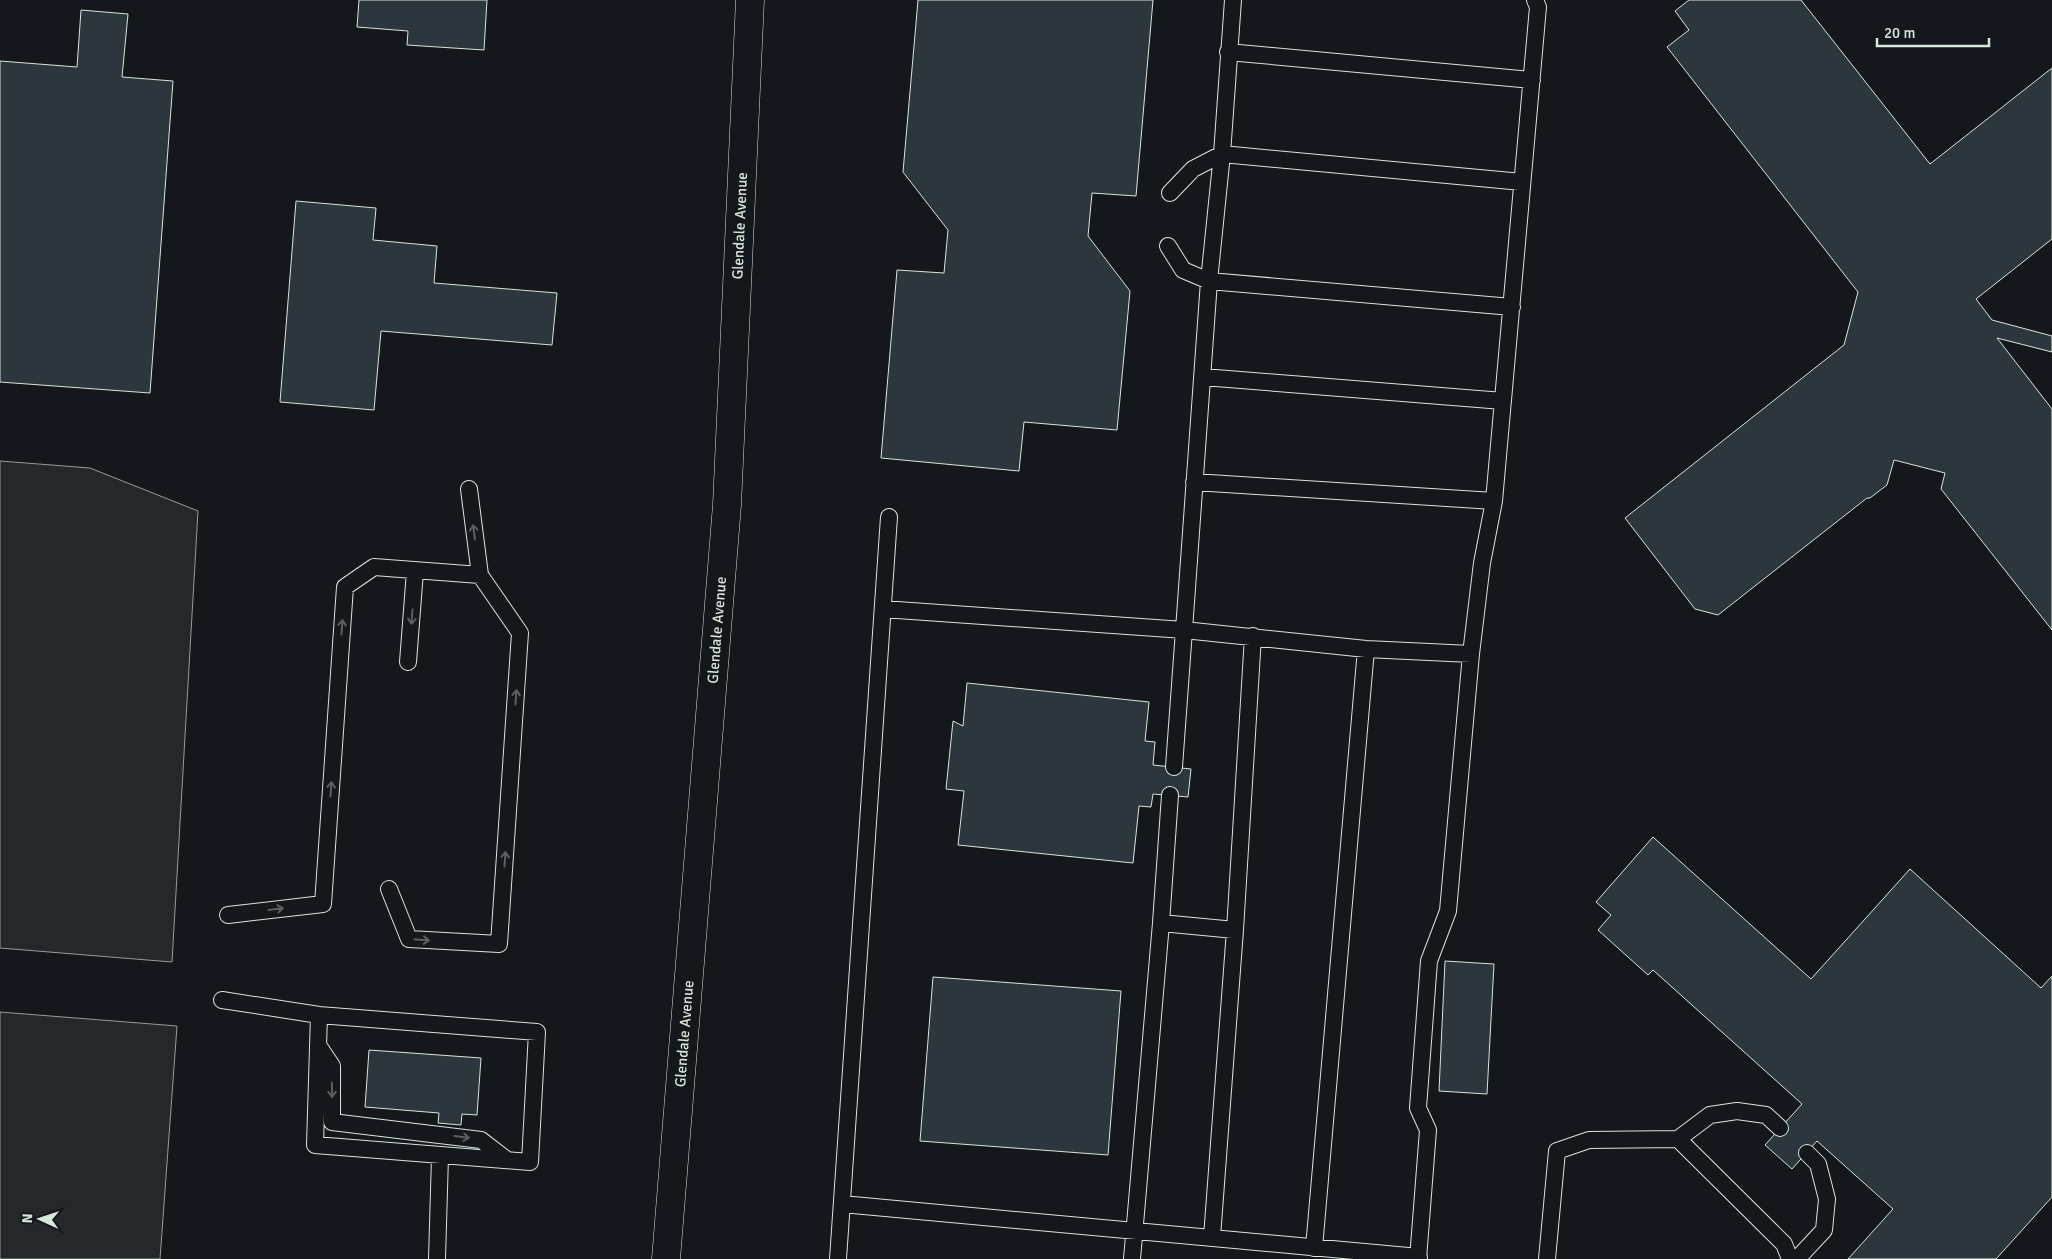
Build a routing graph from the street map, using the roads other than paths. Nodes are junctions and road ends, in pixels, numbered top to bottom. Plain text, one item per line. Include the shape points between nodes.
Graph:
1 (750, 0) edge
2 (1234, 0) edge
3 (1535, 0) edge
4 (1228, 52) junction
5 (1532, 80) junction
6 (1222, 154) junction
7 (1522, 182) junction
8 (1170, 193) dead end
9 (1168, 246) dead end
10 (1209, 281) junction
11 (1512, 306) junction
12 (1203, 377) junction
13 (1503, 401) junction
14 (1194, 482) junction
15 (469, 489) dead end
16 (1494, 501) junction
17 (890, 518) dead end
18 (415, 571) junction
19 (480, 575) junction
20 (883, 609) junction
21 (1184, 630) junction
22 (1253, 636) junction
23 (1366, 649) junction
24 (1471, 654) junction
25 (408, 662) dead end
26 (1174, 768) dead end
27 (1170, 795) dead end
28 (389, 889) dead end
29 (228, 915) dead end
30 (1161, 923) junction
31 (1236, 930) junction
32 (222, 1000) dead end
33 (319, 1015) junction
34 (318, 1045) junction
35 (1780, 1128) dead end
36 (1678, 1139) junction
37 (1807, 1153) dead end
38 (440, 1156) junction
39 (507, 1160) junction
40 (842, 1204) junction
41 (1135, 1230) junction
42 (1212, 1237) junction
43 (1314, 1248) junction
44 (1419, 1258) edge
45 (437, 1259) edge
46 (666, 1259) edge
47 (838, 1259) edge
48 (1132, 1259) edge
49 (1547, 1259) edge
50 (1790, 1259) edge
51 (1797, 1259) edge

1 - 46 main road, Glendale Avenue via 727,505
2 - 4 lane
3 - 5 lane via 1538,7
4 - 5 lane
4 - 6 lane
5 - 7 lane
6 - 7 lane
6 - 8 lane via 1193,170
6 - 10 lane
7 - 11 lane
9 - 10 lane via 1183,270
10 - 11 lane
10 - 12 lane
11 - 13 lane
12 - 13 lane
12 - 14 lane
13 - 16 lane
14 - 16 lane
14 - 21 lane
19 -> 15 lane
16 - 24 lane via 1482,563
17 - 20 lane
18 - 19 lane
18 -> 25 lane
29 -> 18 lane via 323,904 345,587 374,567
28 -> 19 lane via 409,939 499,944 520,632
20 - 21 lane
20 - 40 lane
21 - 22 lane
21 - 26 lane
22 - 23 lane
22 - 31 lane
23 - 24 lane
23 - 43 lane
24 - 44 lane via 1448,911 1429,961 1418,1108 1428,1130
27 - 30 lane
30 - 31 lane
30 - 41 lane
31 - 42 lane
32 - 33 lane
33 - 34 lane
33 - 39 lane via 537,1032 530,1162
34 - 38 lane via 316,1145
34 -> 39 lane via 332,1066 332,1122 481,1140
35 - 36 lane via 1766,1115 1737,1111 1710,1116
36 - 49 lane via 1589,1140 1557,1150
36 - 50 lane via 1784,1244
37 - 51 lane via 1818,1164 1827,1199 1824,1230
38 - 39 lane
38 - 45 lane
40 - 41 lane
40 - 47 lane
41 - 42 lane
41 - 48 lane
42 - 43 lane
43 - 44 lane

